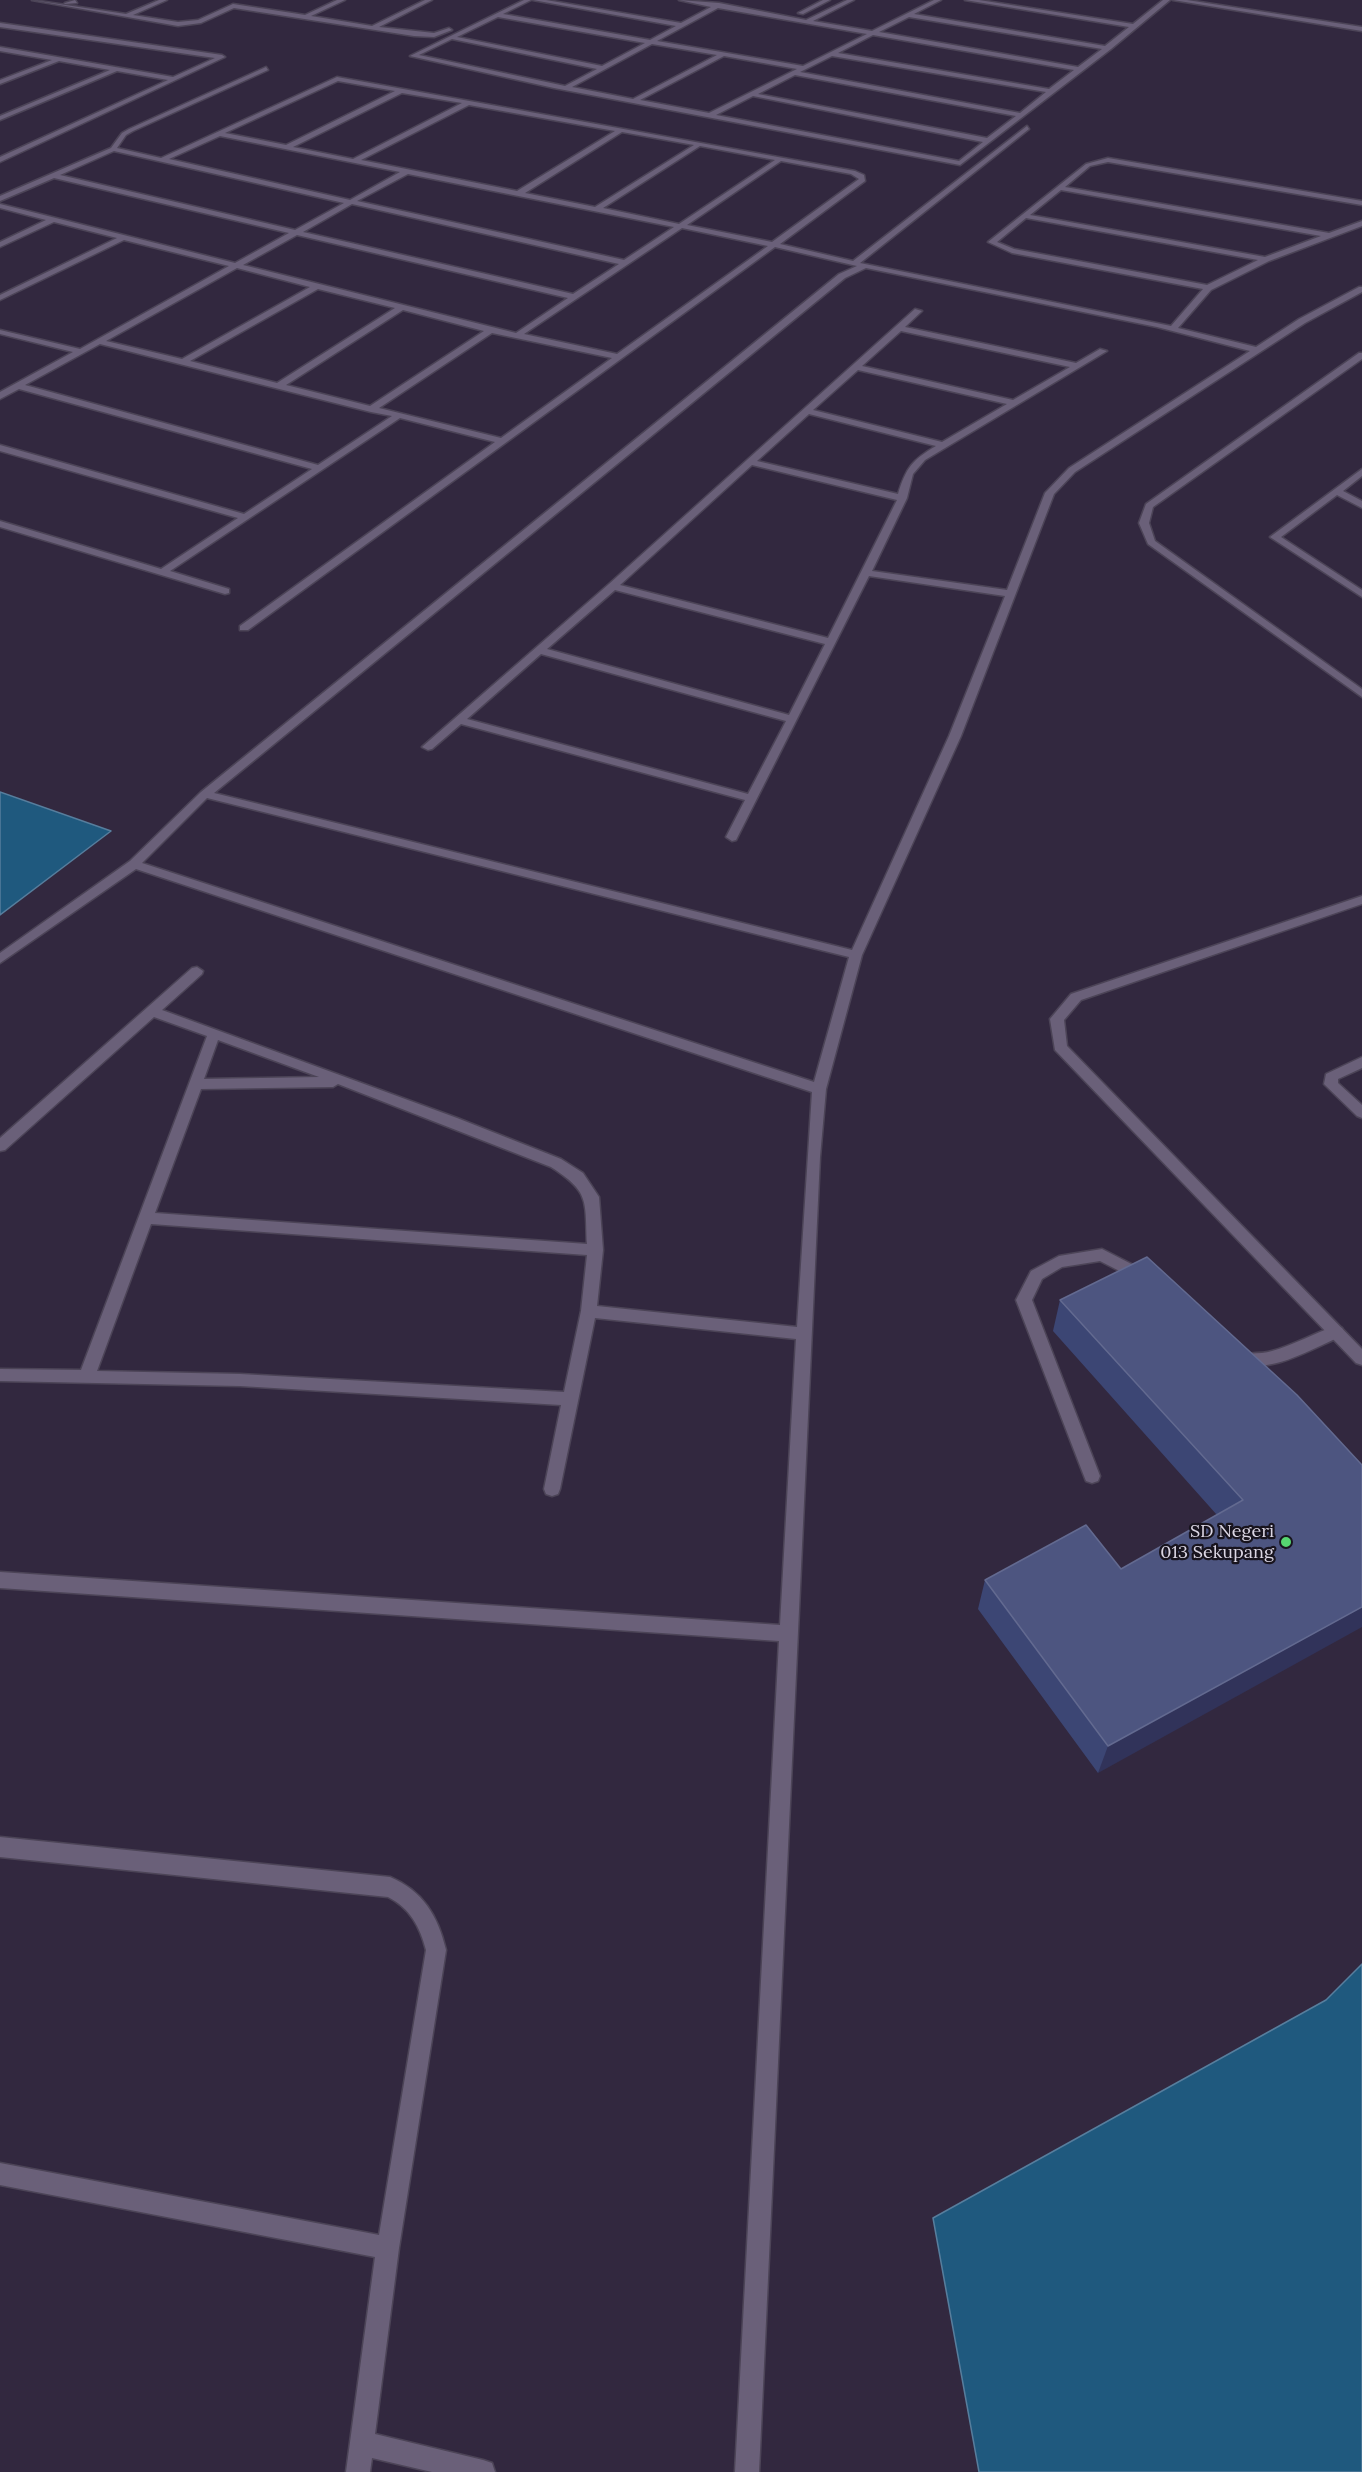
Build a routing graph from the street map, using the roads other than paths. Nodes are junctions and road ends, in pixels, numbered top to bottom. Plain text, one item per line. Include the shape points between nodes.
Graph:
1 (35, 0) edge
2 (164, 0) edge
3 (248, 0) edge
4 (342, 0) edge
5 (429, 0) edge
6 (528, 0) edge
7 (536, 0) edge
8 (682, 0) edge
9 (730, 0) edge
10 (827, 0) edge
11 (851, 0) edge
12 (938, 0) edge
13 (968, 0) edge
14 (1167, 0) edge
15 (1176, 0) edge
16 (78, 1) edge
17 (67, 4) junction
18 (233, 6) junction
19 (717, 6) junction
20 (127, 15) junction
21 (496, 15) junction
22 (909, 15) junction
23 (307, 16) junction
24 (791, 19) junction
25 (806, 22) junction
26 (0, 25) edge
27 (680, 25) junction
28 (1136, 26) junction
29 (374, 27) junction
30 (454, 27) dead end
31 (1362, 29) edge
32 (869, 34) junction
33 (450, 37) junction
34 (653, 42) junction
35 (1109, 48) junction
36 (0, 49) edge
37 (723, 54) junction
38 (832, 54) junction
39 (59, 59) junction
40 (602, 68) junction
41 (803, 68) junction
42 (117, 69) junction
43 (266, 69) dead end
44 (1079, 69) junction
45 (795, 73) junction
46 (173, 79) junction
47 (0, 82) edge
48 (566, 88) junction
49 (400, 91) junction
50 (1048, 92) junction
51 (750, 94) junction
52 (636, 100) junction
53 (468, 103) junction
54 (1021, 115) junction
55 (709, 116) junction
56 (0, 118) edge
57 (1028, 128) dead end
58 (620, 131) junction
59 (220, 134) junction
60 (990, 141) junction
61 (697, 146) junction
62 (287, 147) junction
63 (113, 149) junction
64 (0, 160) edge
65 (162, 160) junction
66 (779, 160) junction
67 (354, 161) junction
68 (407, 171) junction
69 (53, 176) junction
70 (1059, 188) junction
71 (518, 194) junction
72 (0, 199) edge
73 (351, 202) junction
74 (1362, 203) edge
75 (0, 206) edge
76 (595, 210) junction
77 (1025, 216) junction
78 (54, 219) junction
79 (1362, 222) edge
80 (681, 228) junction
81 (298, 231) junction
82 (1330, 235) junction
83 (124, 237) junction
84 (0, 245) edge
85 (776, 245) junction
86 (1266, 259) junction
87 (624, 262) junction
88 (854, 264) junction
89 (236, 266) junction
90 (865, 266) junction
91 (317, 286) junction
92 (1208, 288) junction
93 (1362, 289) edge
94 (574, 297) junction
95 (0, 298) edge
96 (402, 307) junction
97 (918, 311) dead end
98 (900, 328) junction
99 (1173, 329) junction
100 (491, 330) junction
101 (0, 332) edge
102 (518, 335) junction
103 (98, 341) junction
104 (1257, 350) junction
105 (79, 351) junction
106 (1103, 351) dead end
107 (620, 357) junction
108 (1361, 357) edge
109 (183, 362) junction
110 (1076, 366) junction
111 (857, 367) junction
112 (18, 386) junction
113 (278, 386) junction
114 (3, 392) edge
115 (1014, 403) junction
116 (371, 409) junction
117 (807, 411) junction
118 (398, 416) junction
119 (503, 441) junction
120 (944, 444) junction
121 (0, 447) edge
122 (750, 462) junction
123 (320, 468) junction
124 (1362, 472) edge
125 (1337, 491) junction
126 (902, 498) junction
127 (1362, 505) edge
128 (245, 517) junction
129 (0, 524) edge
130 (164, 571) junction
131 (866, 573) junction
132 (613, 586) junction
133 (225, 591) dead end
134 (1010, 594) junction
135 (1362, 594) edge
136 (244, 628) dead end
137 (831, 642) junction
138 (539, 650) junction
139 (1362, 694) edge
140 (792, 719) junction
141 (459, 720) junction
142 (428, 747) dead end
143 (205, 794) junction
144 (751, 798) junction
145 (732, 837) dead end
146 (134, 864) junction
147 (1362, 900) edge
148 (856, 955) junction
149 (0, 959) edge
150 (197, 971) dead end
151 (152, 1011) junction
152 (214, 1034) junction
153 (1362, 1062) edge
154 (342, 1082) junction
155 (195, 1084) junction
156 (819, 1089) junction
157 (1362, 1113) edge
158 (0, 1146) edge
159 (145, 1218) junction
160 (595, 1250) junction
161 (1157, 1287) edge
162 (589, 1311) junction
163 (1336, 1332) junction
164 (804, 1334) junction
165 (1230, 1353) edge
166 (1362, 1359) edge
167 (0, 1375) edge
168 (86, 1378) junction
169 (570, 1399) junction
170 (1092, 1476) dead end
171 (552, 1489) dead end
172 (0, 1580) edge
173 (790, 1634) junction
174 (0, 1847) edge
175 (0, 2174) edge
176 (388, 2248) junction
177 (362, 2443) junction
178 (358, 2472) edge
179 (483, 2472) edge
180 (747, 2472) edge

1 - 17 street
2 - 20 street
3 - 18 street
4 - 23 street
5 - 29 street
6 - 21 street
7 - 27 street
8 - 19 street
9 - 19 street
10 - 24 street
11 - 25 street
12 - 22 street
13 - 28 street
14 - 28 street
15 - 31 street
16 - 17 street
17 - 20 street
18 - 20 street via 190,24
18 - 23 street
19 - 24 street
19 - 27 street
21 - 33 street
21 - 34 street
22 - 32 street
22 - 35 street
23 - 29 street
24 - 25 street
25 - 32 street
26 - 46 street via 222,57
27 - 34 street
28 - 35 street
29 - 30 street via 434,35
32 - 38 street
32 - 44 street
33 - 40 street
33 - 48 street via 413,56
34 - 37 street
34 - 40 street
35 - 44 street
36 - 39 street
37 - 41 street
37 - 52 street
38 - 41 street
38 - 50 street
39 - 42 street
39 - 47 street
40 - 48 street
41 - 45 street
42 - 46 street
42 - 56 street
43 - 63 street via 131,130
44 - 50 street
45 - 51 street
45 - 54 street
46 - 64 street
48 - 52 street
49 - 53 street
49 - 59 street via 337,79
49 - 62 street
50 - 54 street
51 - 55 street
51 - 60 street
52 - 55 street
53 - 58 street
53 - 67 street
54 - 60 street
55 - 60 street via 946,162 960,163
57 - 88 street
58 - 61 street
58 - 71 street
59 - 62 street
59 - 65 street
61 - 66 street
61 - 76 street
62 - 67 street
63 - 65 street
63 - 69 street
65 - 73 street
66 - 80 street
66 - 85 street via 853,172 863,180
67 - 68 street
68 - 71 street
68 - 73 street
69 - 72 street
69 - 81 street
70 - 74 street via 1088,165 1108,160
70 - 77 street
70 - 82 street
71 - 76 street
73 - 81 street
73 - 87 street
75 - 78 street
76 - 80 street
77 - 86 street
77 - 92 street via 992,242 1012,251
78 - 83 street
78 - 84 street
79 - 82 street
80 - 85 street
80 - 87 street
81 - 89 street
81 - 94 street
82 - 86 street
83 - 89 street
83 - 95 street
85 - 88 street
85 - 107 street
86 - 92 street
87 - 94 street
88 - 90 street
89 - 91 street
89 - 103 street
90 - 99 street
90 - 143 street via 842,276
91 - 96 street
91 - 109 street
92 - 99 street
93 - 104 street
94 - 102 street
96 - 100 street
96 - 113 street
97 - 98 street
98 - 110 street
98 - 111 street
99 - 104 street
100 - 102 street
100 - 116 street
101 - 105 street
102 - 107 street
103 - 105 street
103 - 109 street
104 - 134 street via 1072,470 1050,494
105 - 112 street
106 - 110 street
107 - 119 street
108 - 139 street via 1149,506 1144,523 1151,542
109 - 113 street
110 - 115 street
111 - 115 street
111 - 117 street
112 - 114 street
112 - 123 street
113 - 116 street
115 - 120 street
116 - 118 street
117 - 120 street
117 - 122 street
118 - 119 street
118 - 123 street
119 - 136 street
120 - 126 street via 922,458 909,473
121 - 128 street
122 - 126 street
122 - 132 street
123 - 128 street
124 - 125 street
125 - 127 street
125 - 135 street via 1275,537
126 - 131 street
128 - 130 street
129 - 130 street
130 - 133 street
131 - 134 street
131 - 137 street
132 - 137 street
132 - 138 street
134 - 148 street via 955,736
137 - 140 street
138 - 140 street
138 - 141 street
140 - 144 street
141 - 142 street
141 - 144 street
143 - 146 street
143 - 148 street
144 - 145 street
146 - 149 street
146 - 156 street
147 - 163 street via 1076,997 1057,1019 1060,1047
148 - 156 street
150 - 151 street
151 - 152 street
151 - 158 street
152 - 154 street
152 - 155 street
153 - 157 street via 1331,1077 1330,1083
154 - 155 street
154 - 160 street via 452,1121 556,1163 578,1177 592,1197
155 - 159 street
156 - 164 street
159 - 160 street
159 - 168 street
160 - 162 street
161 - 170 street via 1102,1255 1059,1262 1036,1275 1024,1300
162 - 164 street
162 - 169 street
163 - 165 street via 1266,1359 1245,1362
163 - 166 street
164 - 173 street
167 - 168 street
168 - 169 street via 240,1380
169 - 171 street
172 - 173 street
173 - 180 street via 778,1793
174 - 176 street via 390,1887 407,1894 432,1929 436,1950
175 - 176 street
176 - 177 street
177 - 178 street
177 - 179 street

